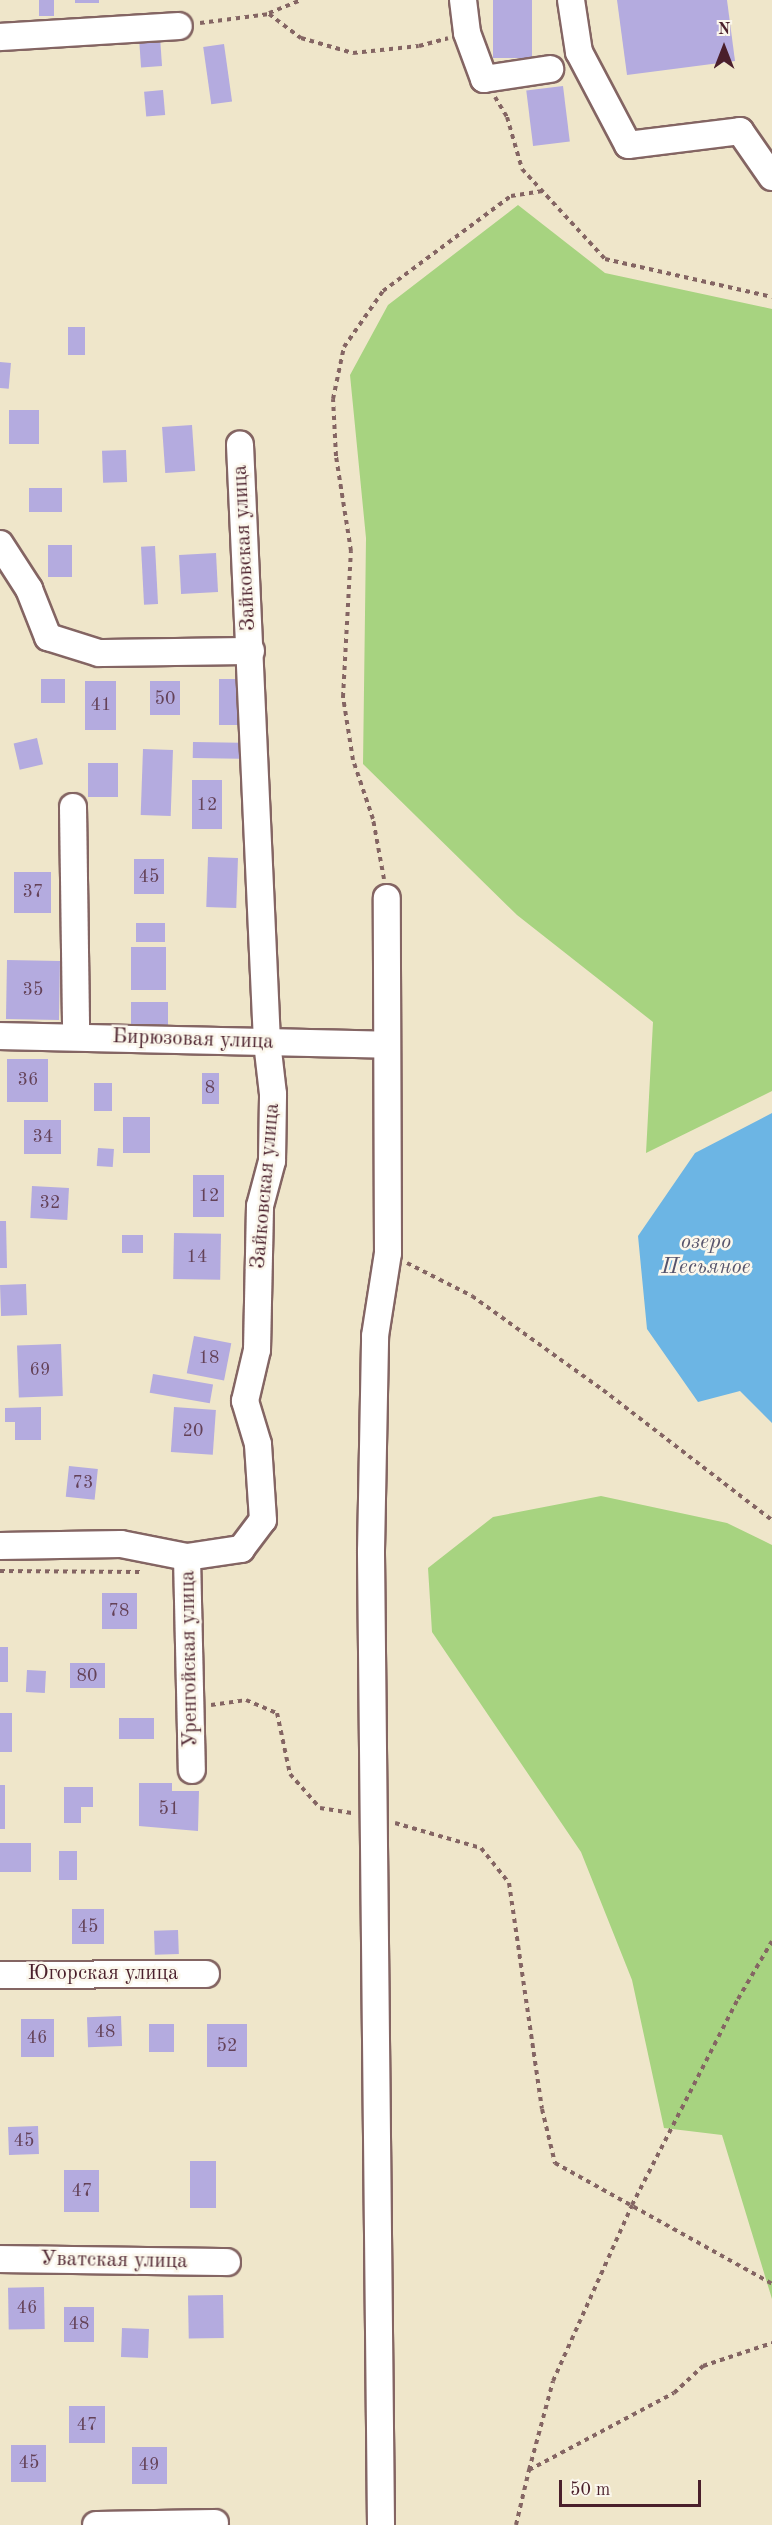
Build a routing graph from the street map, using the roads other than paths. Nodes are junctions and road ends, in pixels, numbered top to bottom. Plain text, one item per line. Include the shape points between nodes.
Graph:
1 (463, 0) edge
2 (571, 0) edge
3 (179, 26) road end
4 (0, 37) edge
5 (550, 69) dead end
6 (772, 177) edge
7 (240, 445) dead end
8 (0, 544) edge
9 (251, 651) junction
10 (74, 807) dead end
11 (387, 898) road end
12 (0, 1036) edge
13 (76, 1036) junction
14 (267, 1042) junction
15 (386, 1045) junction
16 (0, 1546) edge
17 (187, 1557) junction
18 (192, 1770) dead end
19 (206, 1974) dead end
20 (0, 1975) edge
21 (0, 2259) edge
22 (227, 2262) dead end
23 (215, 2523) dead end
24 (96, 2525) edge
25 (381, 2525) edge

1 - 5 street via 467,33 484,78
2 - 6 street via 579,52 628,145 740,131
3 - 4 street
7 - 9 street, Зайковская улица
8 - 9 street, Зайковская улица via 29,589 48,637 99,652
9 - 14 street, Зайковская улица
10 - 13 street
11 - 15 street
12 - 13 street, Бирюзовая улица
13 - 14 street, Бирюзовая улица
14 - 15 street, Бирюзовая улица
14 - 17 street, Зайковская улица via 273,1094 272,1161 260,1206 257,1350 245,1401 258,1444 263,1520 241,1549
15 - 25 street via 387,1253 375,1336 371,1551
16 - 17 street, Уренгойская улица via 121,1545
17 - 18 street, Уренгойская улица
19 - 20 street, Югорская улица
21 - 22 street, Уватская улица
23 - 24 street

